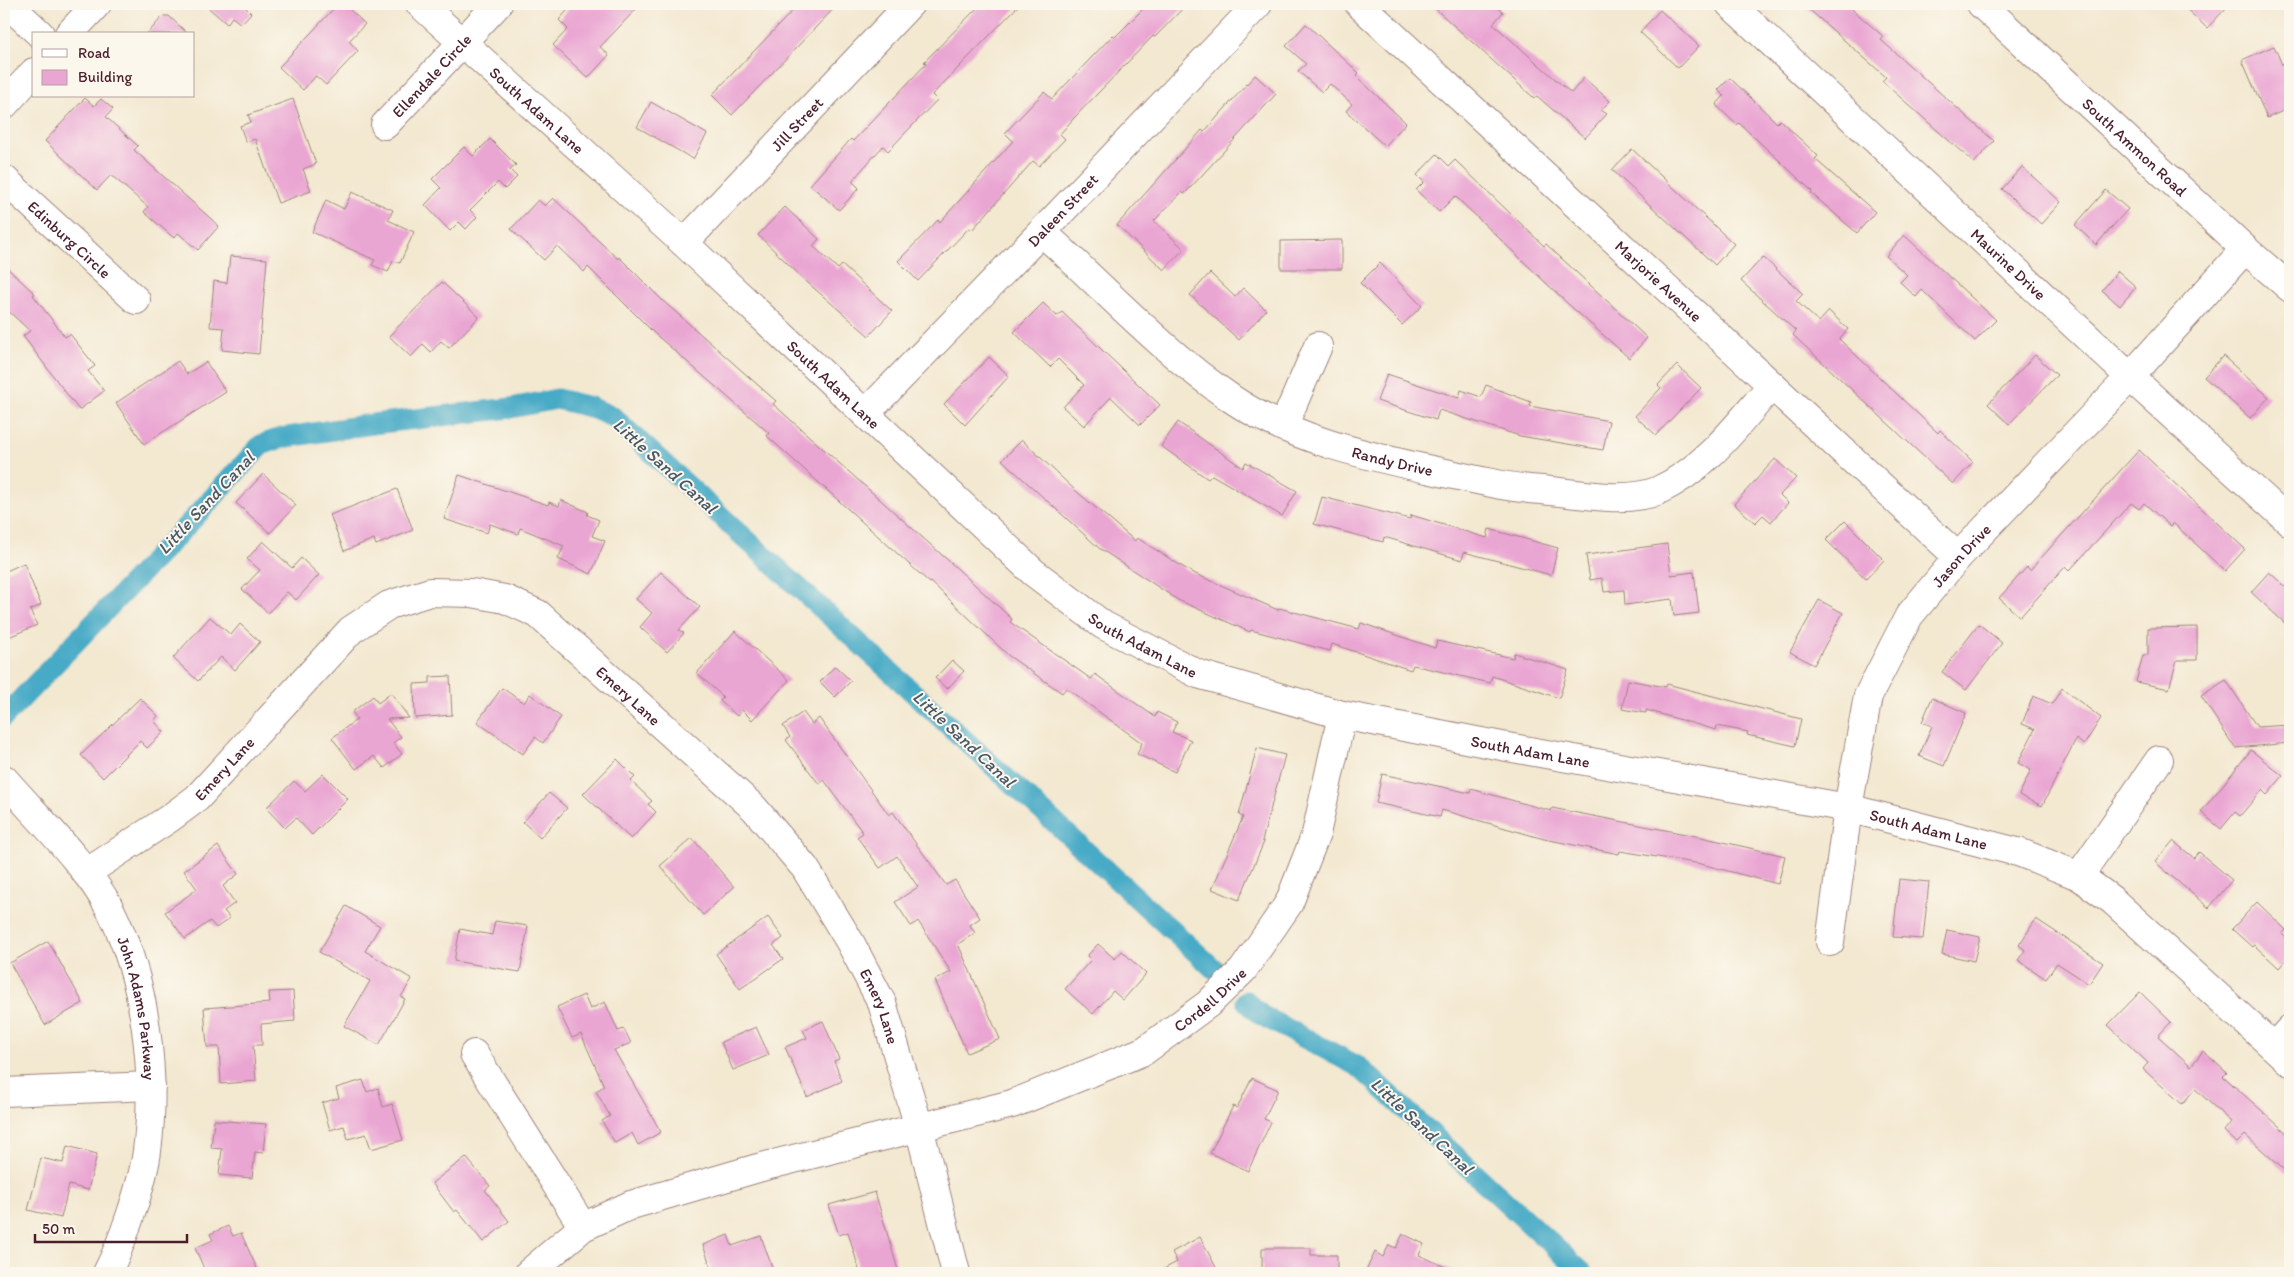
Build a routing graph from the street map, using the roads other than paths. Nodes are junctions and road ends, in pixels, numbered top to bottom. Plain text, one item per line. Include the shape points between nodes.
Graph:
1 (8, 4) edge
2 (97, 4) edge
3 (420, 4) edge
4 (498, 4) edge
5 (910, 4) edge
6 (1258, 4) edge
7 (1359, 4) edge
8 (1730, 4) edge
9 (1981, 4) edge
10 (38, 32) edge
11 (71, 32) edge
12 (462, 42) junction
13 (32, 74) edge
14 (4, 105) edge
15 (385, 124) dead end
16 (4, 179) edge
17 (1042, 232) junction
18 (684, 243) junction
19 (2245, 250) junction
20 (2290, 288) edge
21 (136, 300) dead end
22 (1318, 346) dead end
23 (2130, 377) junction
24 (1772, 385) junction
25 (865, 414) junction
26 (1283, 427) junction
27 (2290, 522) edge
28 (1958, 557) junction
29 (1342, 714) junction
30 (2159, 760) dead end
31 (4, 779) edge
32 (1848, 808) junction
33 (86, 873) junction
34 (2079, 876) junction
35 (1830, 942) dead end
36 (2285, 1046) edge
37 (474, 1054) dead end
38 (151, 1086) junction
39 (4, 1092) edge
40 (919, 1127) junction
41 (583, 1227) junction
42 (107, 1273) edge
43 (529, 1273) edge
44 (956, 1273) edge

1 - 10 street
2 - 11 street
3 - 12 street, South Adam Lane
4 - 12 street, Ellendale Circle
5 - 18 street, Jill Street
6 - 17 street, Daleen Street
7 - 24 street, Marjorie Avenue
8 - 23 street, Maurine Drive
9 - 19 street, South Ammon Road
12 - 15 street, Ellendale Circle
12 - 18 street, South Adam Lane
13 - 14 street
16 - 21 street, Edinburg Circle
17 - 25 street, Daleen Street
17 - 26 street, Randy Drive via 1172,352 1233,400
18 - 25 street, South Adam Lane
19 - 20 street, South Ammon Road
19 - 23 street, Jason Drive
22 - 26 street
23 - 27 street, Maurine Drive
23 - 28 street, Jason Drive
24 - 26 street, Randy Drive via 1686,477 1654,492 1622,497 1509,486 1366,456
24 - 28 street, Marjorie Avenue
25 - 29 street, South Adam Lane via 1033,572 1103,625 1198,674
28 - 32 street, Jason Drive via 1909,616 1868,696
29 - 32 street, South Adam Lane
29 - 40 street, Cordell Drive via 1316,834 1289,903 1243,970 1208,1004 1144,1051 1012,1104
30 - 34 street
31 - 33 street, John Adams Parkway
32 - 34 street, South Adam Lane via 2021,853
32 - 35 street, Jason Drive
33 - 38 street, John Adams Parkway via 111,911 136,976 148,1040
33 - 40 street, Emery Lane via 197,798 351,630 389,605 430,592 472,593 505,599 538,614 594,662 754,808 805,868 882,1003
34 - 36 street, South Adam Lane
37 - 41 street
38 - 39 street
38 - 42 street, John Adams Parkway via 147,1152 136,1196
40 - 41 street, Cordell Drive via 758,1168 631,1205
40 - 44 street, Emery Lane
41 - 43 street, Cordell Drive

